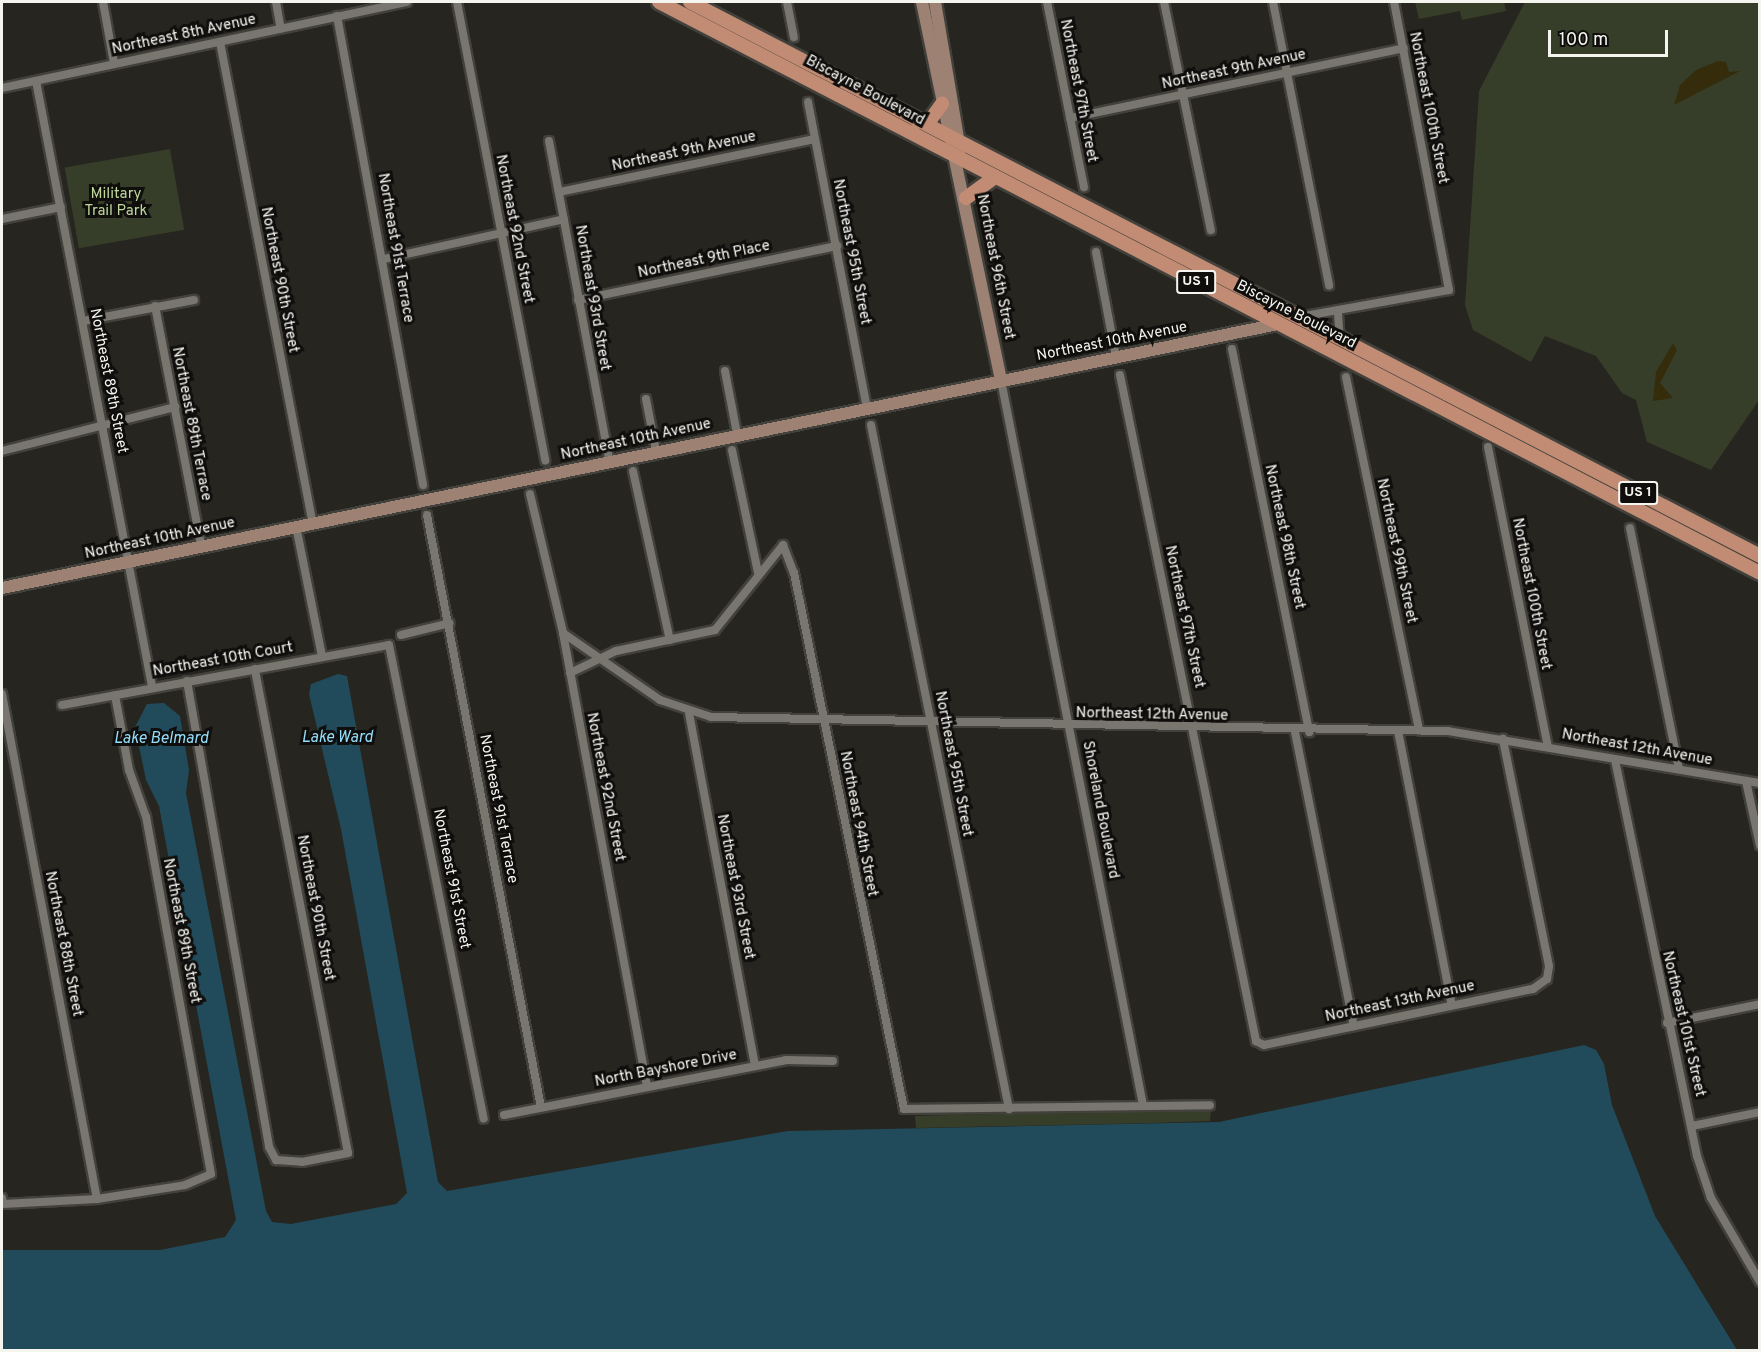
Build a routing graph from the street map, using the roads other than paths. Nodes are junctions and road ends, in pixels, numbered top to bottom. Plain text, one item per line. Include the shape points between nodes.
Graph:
1 (103, 2) edge
2 (276, 2) edge
3 (402, 2) edge
4 (458, 2) edge
5 (659, 2) edge
6 (690, 2) edge
7 (787, 2) edge
8 (922, 2) edge
9 (935, 2) edge
10 (1047, 2) edge
11 (1164, 2) edge
12 (1273, 2) edge
13 (1394, 2) edge
14 (337, 16) junction
15 (705, 26) junction
16 (735, 26) junction
17 (281, 28) junction
18 (794, 37) dead end
19 (219, 42) junction
20 (1404, 48) junction
21 (114, 63) junction
22 (1288, 73) junction
23 (36, 81) junction
24 (2, 88) edge
25 (1182, 95) junction
26 (808, 102) dead end
27 (942, 104) junction
28 (1070, 118) junction
29 (918, 122) junction
30 (954, 137) junction
31 (815, 139) junction
32 (549, 141) dead end
33 (959, 160) junction
34 (994, 178) junction
35 (1083, 187) dead end
36 (559, 192) junction
37 (966, 198) junction
38 (61, 207) junction
39 (2, 219) edge
40 (564, 219) junction
41 (1210, 230) dead end
42 (501, 233) junction
43 (837, 246) junction
44 (1096, 252) dead end
45 (384, 259) junction
46 (1329, 286) dead end
47 (194, 300) dead end
48 (578, 300) junction
49 (155, 306) junction
50 (1338, 313) junction
51 (1297, 317) junction
52 (83, 321) junction
53 (1278, 324) junction
54 (1340, 339) junction
55 (1232, 349) dead end
56 (1116, 357) junction
57 (725, 370) dead end
58 (1120, 375) dead end
59 (1347, 377) dead end
60 (1001, 380) junction
61 (646, 399) dead end
62 (175, 407) junction
63 (867, 407) junction
64 (102, 424) junction
65 (871, 425) dead end
66 (1516, 430) junction
67 (737, 434) junction
68 (1509, 444) junction
69 (1488, 447) dead end
70 (732, 450) dead end
71 (2, 451) edge
72 (656, 451) junction
73 (609, 460) junction
74 (545, 461) dead end
75 (633, 471) dead end
76 (423, 485) dead end
77 (530, 494) dead end
78 (427, 515) dead end
79 (312, 522) junction
80 (1697, 524) junction
81 (296, 526) junction
82 (1630, 528) dead end
83 (1677, 530) junction
84 (201, 546) junction
85 (1760, 556) edge
86 (128, 561) junction
87 (758, 572) junction
88 (1760, 573) edge
89 (2, 588) edge
90 (450, 623) junction
91 (563, 633) junction
92 (401, 635) dead end
93 (670, 640) junction
94 (389, 645) joint
95 (322, 656) junction
96 (601, 660) junction
97 (255, 669) junction
98 (570, 673) junction
99 (187, 681) junction
100 (152, 686) junction
101 (2, 694) edge
102 (116, 695) junction
103 (62, 705) dead end
104 (689, 713) junction
105 (824, 722) junction
106 (931, 723) junction
107 (1070, 727) junction
108 (1192, 729) junction
109 (1398, 731) junction
110 (1419, 731) junction
111 (1294, 732) junction
112 (1309, 732) junction
113 (5, 733) edge
114 (1503, 739) junction
115 (1548, 747) junction
116 (1615, 760) junction
117 (1679, 769) junction
118 (1746, 781) junction
119 (1760, 783) edge
120 (1760, 846) edge
121 (1760, 1004) edge
122 (1452, 1005) junction
123 (1666, 1023) junction
124 (1354, 1026) junction
125 (1256, 1041) joint
126 (833, 1061) dead end
127 (755, 1066) junction
128 (647, 1086) junction
129 (1143, 1105) junction
130 (1210, 1105) dead end
131 (541, 1107) junction
132 (1009, 1109) junction
133 (1760, 1112) edge
134 (504, 1114) dead end
135 (484, 1119) dead end
136 (1692, 1126) junction
137 (97, 1198) junction
138 (2, 1201) edge
139 (1760, 1282) edge

1 - 21 street
2 - 17 street
3 - 14 street, Northeast 8th Avenue
4 - 42 street, Northeast 92nd Street
5 - 15 main road, Biscayne Boulevard / US 1
6 - 16 main road, Biscayne Boulevard / US 1
7 - 18 street
8 - 27 street, Northeast 96th Street
9 - 30 street, Northeast 96th Street
10 - 28 street, Northeast 97th Street
11 - 25 street
12 - 22 street
13 - 20 street, Northeast 100th Street
14 - 17 street, Northeast 8th Avenue
14 - 45 street, Northeast 91st Terrace
15 - 16 main road
15 - 33 main road, Biscayne Boulevard / US 1
16 - 29 main road, Biscayne Boulevard / US 1
17 - 19 street, Northeast 8th Avenue
19 - 21 street, Northeast 8th Avenue
19 - 79 street, Northeast 90th Street
20 - 22 street, Northeast 9th Avenue
20 - 50 street, Northeast 100th Street via 1449,290
21 - 23 street, Northeast 8th Avenue
22 - 25 street, Northeast 9th Avenue
22 - 46 street
23 - 24 street, Northeast 8th Avenue
23 - 38 street, Northeast 89th Street
25 - 28 street, Northeast 9th Avenue
25 - 41 street
26 - 31 street, Northeast 95th Street
27 - 29 main road via 931,119
27 - 30 street, Northeast 96th Street
28 - 35 street, Northeast 97th Street
29 - 30 main road, Biscayne Boulevard / US 1
30 - 33 street, Northeast 96th Street
30 - 51 main road, Biscayne Boulevard / US 1
31 - 36 street, Northeast 9th Avenue
31 - 43 street, Northeast 95th Street
32 - 36 street, Northeast 93rd Street
33 - 34 main road, Biscayne Boulevard / US 1
33 - 37 street, Northeast 96th Street
34 - 37 main road
34 - 53 main road, Biscayne Boulevard / US 1
36 - 40 street, Northeast 93rd Street
37 - 60 street, Northeast 96th Street
38 - 39 street
38 - 52 street, Northeast 89th Street
40 - 42 street
40 - 48 street, Northeast 93rd Street
42 - 45 street
42 - 74 street, Northeast 92nd Street
43 - 48 street, Northeast 9th Place
43 - 63 street, Northeast 95th Street
44 - 56 street
45 - 76 street, Northeast 91st Terrace
47 - 49 street
48 - 73 street, Northeast 93rd Street
49 - 52 street
49 - 62 street, Northeast 89th Terrace
50 - 51 street
50 - 54 street
51 - 54 main road, Biscayne Boulevard / US 1
52 - 64 street, Northeast 89th Street
53 - 56 street, Northeast 10th Avenue
53 - 68 main road, Biscayne Boulevard / US 1
54 - 66 main road, Biscayne Boulevard / US 1
55 - 112 street, Northeast 98th Street
56 - 60 street, Northeast 10th Avenue
57 - 67 street
58 - 108 street, Northeast 97th Street
59 - 110 street, Northeast 99th Street
60 - 63 street, Northeast 10th Avenue
60 - 107 street, Shoreland Boulevard
61 - 72 street
62 - 64 street
62 - 84 street, Northeast 89th Terrace
63 - 67 street, Northeast 10th Avenue
64 - 71 street via 94,431
64 - 86 street, Northeast 89th Street
65 - 106 street, Northeast 95th Street
66 - 68 main road
66 - 80 main road, Biscayne Boulevard / US 1
67 - 72 street, Northeast 10th Avenue
68 - 83 main road, Biscayne Boulevard / US 1
69 - 115 street, Northeast 100th Street
70 - 87 street
72 - 73 street, Northeast 10th Avenue
73 - 79 street, Northeast 10th Avenue
75 - 93 street
77 - 91 street, Northeast 92nd Street
78 - 90 street, Northeast 91st Terrace
79 - 81 street, Northeast 10th Avenue
80 - 83 main road
80 - 85 main road, Biscayne Boulevard / US 1
81 - 84 street, Northeast 10th Avenue
81 - 95 street
82 - 117 street
83 - 88 main road, Biscayne Boulevard / US 1
84 - 86 street, Northeast 10th Avenue
86 - 89 street, Northeast 10th Avenue
86 - 100 street, Northeast 89th Street
87 - 93 street via 715,630
87 - 105 street, Northeast 94th Street via 783,545 792,565
90 - 92 street
90 - 131 street, Northeast 91st Terrace
91 - 96 street, Northeast 12th Avenue
91 - 98 street, Northeast 92nd Street
93 - 96 street via 616,651
94 - 95 street, Northeast 10th Court
94 - 135 street, Northeast 91st Street
95 - 97 street, Northeast 10th Court
96 - 98 street
96 - 104 street, Northeast 12th Avenue
97 - 99 street, Northeast 10th Court
97 - 99 street, Northeast 90th Street via 348,1153 288,1164 276,1160 203,796 204,765
98 - 128 street, Northeast 92nd Street
99 - 100 street, Northeast 10th Court
100 - 102 street, Northeast 10th Court
101 - 113 street, Northeast 88th Street
102 - 103 street, Northeast 10th Court
102 - 137 street, Northeast 89th Street via 129,770 146,817 210,1174 185,1185
104 - 105 street, Northeast 12th Avenue
104 - 127 street, Northeast 93rd Street
105 - 106 street, Northeast 12th Avenue
105 - 132 street, Northeast 94th Street via 904,1109
106 - 107 street, Northeast 12th Avenue
106 - 132 street, Northeast 95th Street
107 - 108 street, Northeast 12th Avenue
107 - 129 street, Shoreland Boulevard
108 - 111 street, Northeast 12th Avenue
108 - 125 street, Northeast 97th Street
109 - 110 street, Northeast 12th Avenue
109 - 112 street, Northeast 12th Avenue
109 - 122 street
110 - 114 street, Northeast 12th Avenue
111 - 112 street, Northeast 12th Avenue
111 - 124 street
113 - 137 street, Northeast 88th Street
114 - 115 street, Northeast 12th Avenue
114 - 122 street, Northeast 13th Avenue via 1549,966 1547,979 1533,989
115 - 116 street, Northeast 12th Avenue
116 - 117 street, Northeast 12th Avenue
116 - 123 street, Northeast 101st Street
117 - 118 street, Northeast 12th Avenue
118 - 119 street, Northeast 12th Avenue
118 - 120 street
121 - 123 street
122 - 124 street, Northeast 13th Avenue
123 - 136 street, Northeast 101st Street
124 - 125 street, Northeast 13th Avenue via 1264,1045
126 - 127 street, North Bayshore Drive
127 - 128 street, North Bayshore Drive
128 - 131 street, North Bayshore Drive
129 - 130 street
129 - 132 street
131 - 134 street, North Bayshore Drive
133 - 136 street
136 - 139 street, Northeast 101st Street via 1711,1198
137 - 138 street

